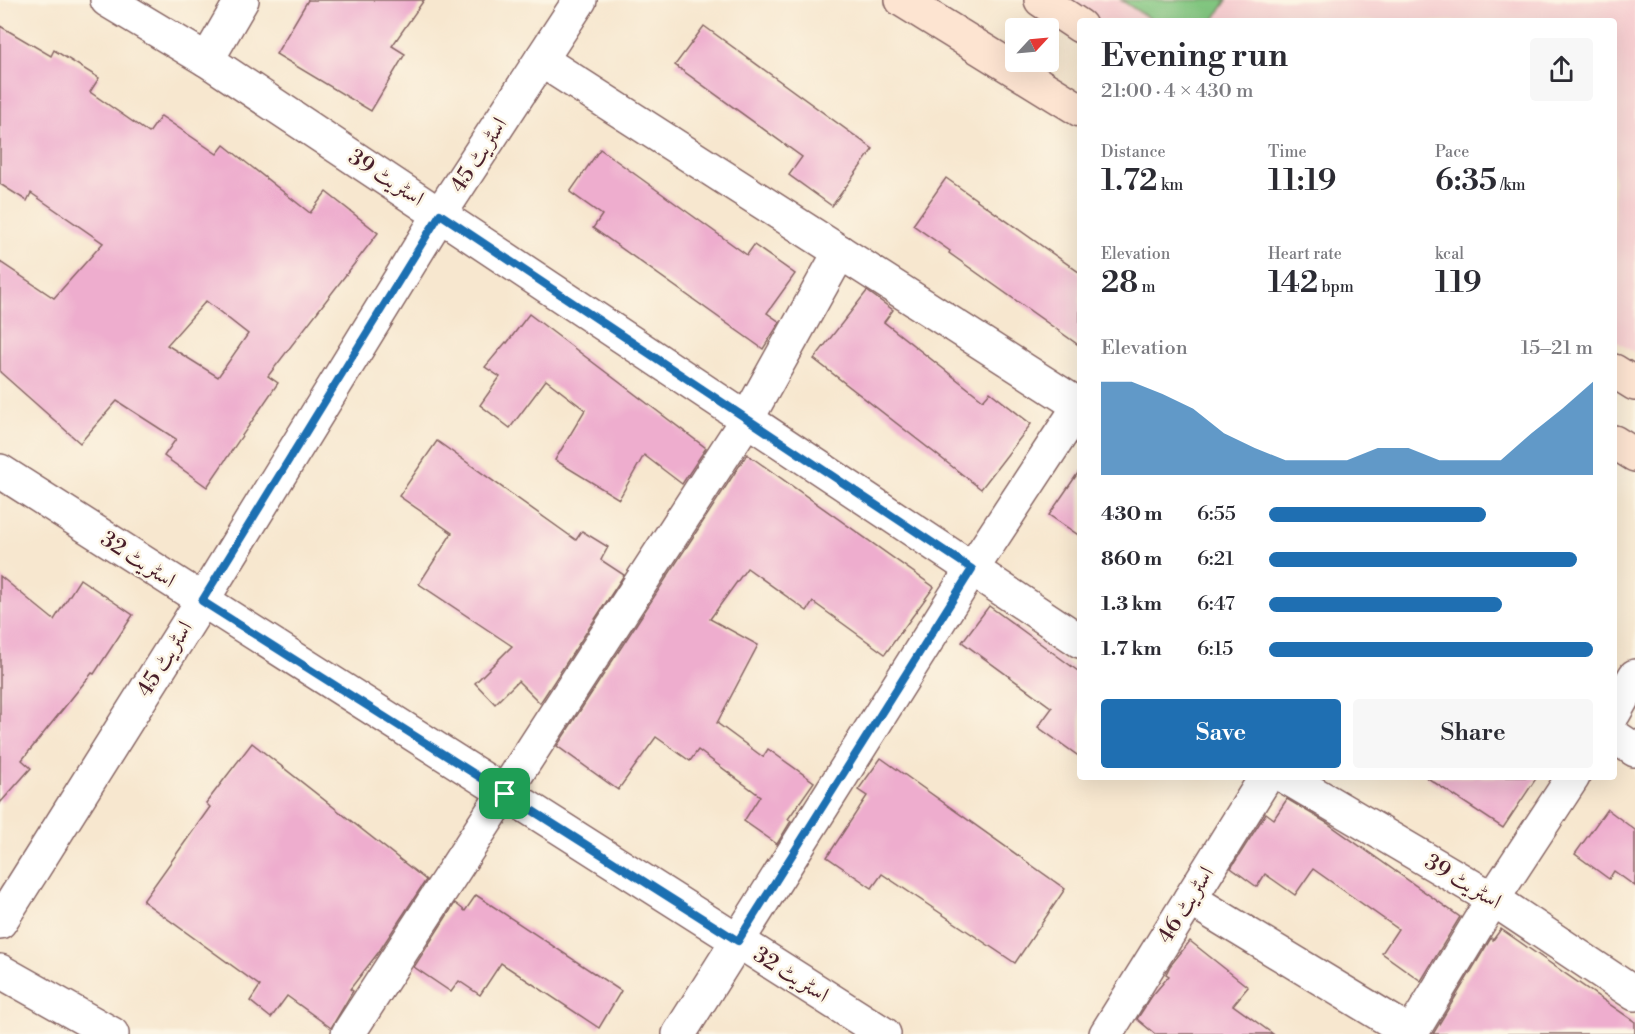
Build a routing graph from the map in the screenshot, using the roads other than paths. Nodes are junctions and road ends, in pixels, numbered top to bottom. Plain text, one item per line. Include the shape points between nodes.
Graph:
1 (107, 0) edge
2 (242, 0) edge
3 (580, 0) edge
4 (902, 0) edge
5 (1041, 0) edge
6 (1077, 24) edge
7 (207, 60) junction
8 (541, 60) junction
9 (1077, 108) edge
10 (440, 214) junction
11 (840, 252) junction
12 (1617, 374) edge
13 (1635, 384) edge
14 (1077, 403) edge
15 (1077, 410) edge
16 (747, 419) junction
17 (1617, 444) edge
18 (1635, 455) edge
19 (0, 471) edge
20 (972, 569) junction
21 (202, 601) junction
22 (1077, 639) edge
23 (1635, 676) edge
24 (1617, 708) edge
25 (1617, 738) edge
26 (1635, 750) edge
27 (1264, 780) edge
28 (1291, 780) edge
29 (1572, 780) edge
30 (505, 794) junction
31 (1190, 899) junction
32 (1493, 899) junction
33 (0, 922) edge
34 (738, 941) junction
35 (0, 971) edge
36 (1635, 994) edge
37 (1411, 1033) edge
38 (112, 1034) edge
39 (348, 1034) edge
40 (679, 1034) edge
41 (884, 1034) edge
42 (1106, 1034) edge

1 - 7 street, اسٹریٹ 39
2 - 7 street
3 - 8 street, اسٹریٹ 45
4 - 9 street
5 - 6 street
7 - 10 street, اسٹریٹ 39
8 - 10 street, اسٹریٹ 45
8 - 11 street
10 - 16 street, اسٹریٹ 39
10 - 21 street, اسٹریٹ 45
11 - 14 street
11 - 16 street
12 - 13 street
15 - 20 street
16 - 20 street, اسٹریٹ 39
16 - 30 street
17 - 18 street
19 - 21 street, اسٹریٹ 32
20 - 22 street, اسٹریٹ 39
20 - 34 street
21 - 30 street, اسٹریٹ 32
21 - 33 street, اسٹریٹ 45
23 - 24 street
25 - 26 street
27 - 31 street, اسٹریٹ 46
28 - 32 street, اسٹریٹ 39
29 - 32 street
30 - 34 street, اسٹریٹ 32
30 - 39 street
31 - 37 street
31 - 42 street, اسٹریٹ 46
32 - 36 street, اسٹریٹ 39
32 - 37 street
34 - 40 street
34 - 41 street, اسٹریٹ 32
35 - 38 street

